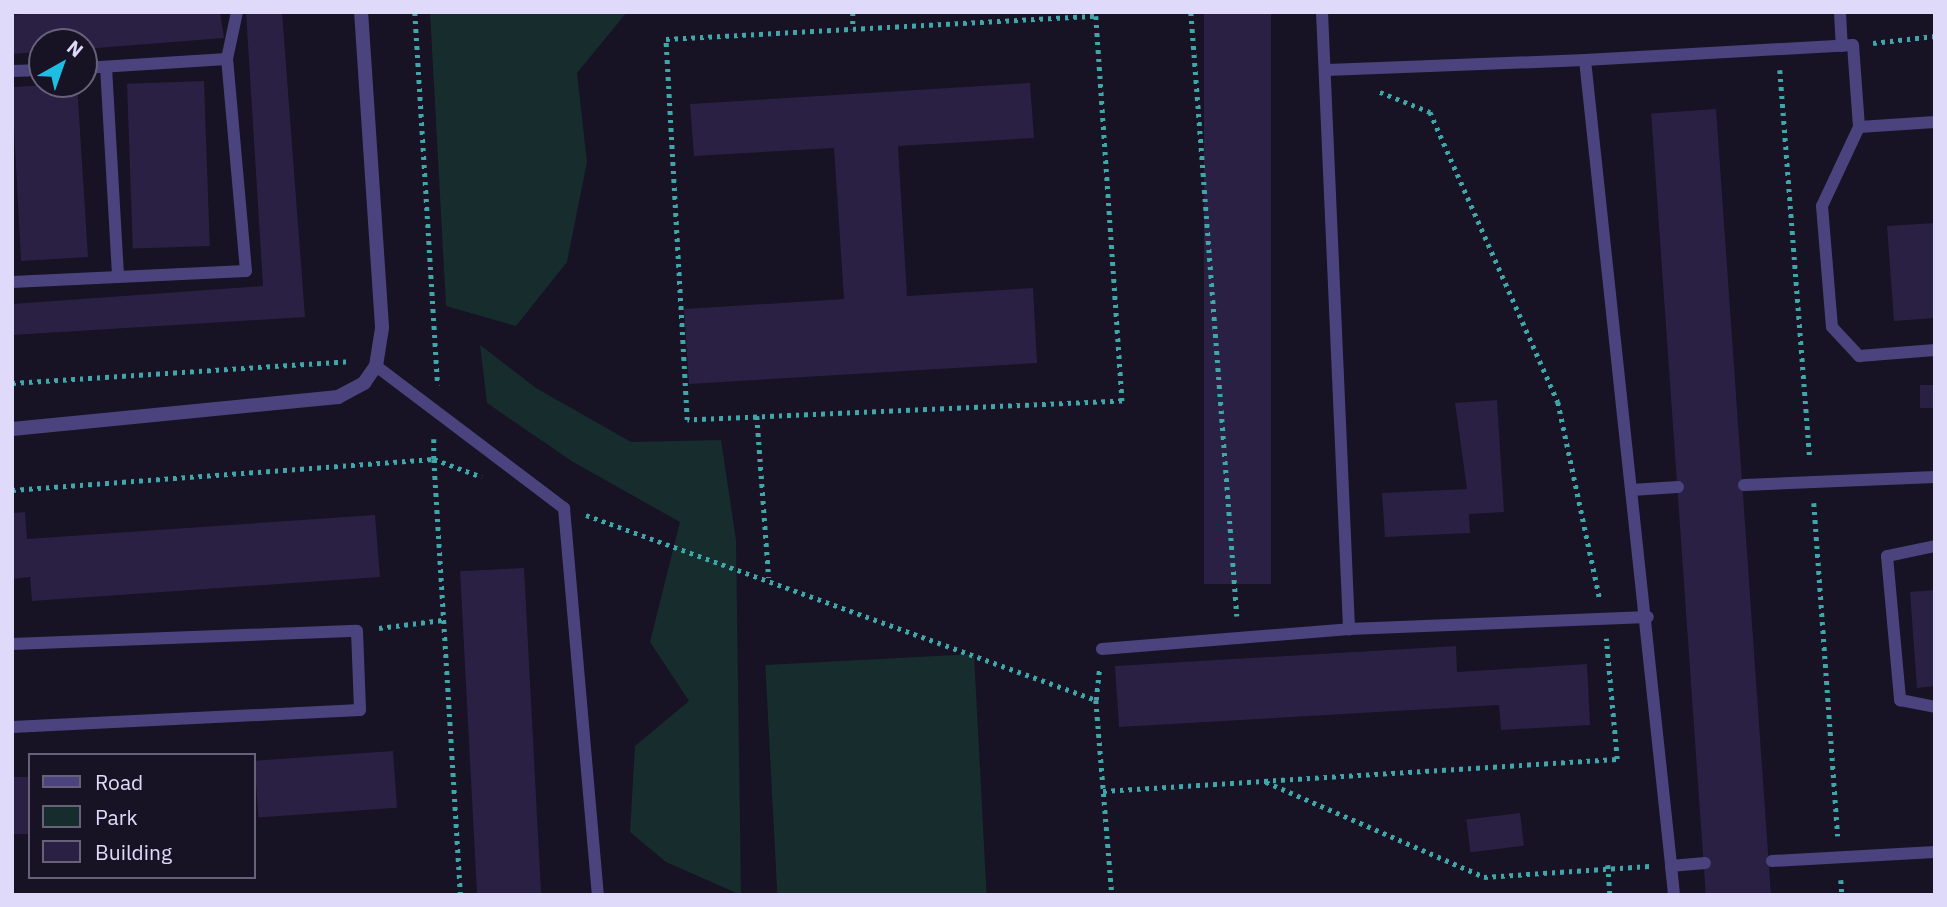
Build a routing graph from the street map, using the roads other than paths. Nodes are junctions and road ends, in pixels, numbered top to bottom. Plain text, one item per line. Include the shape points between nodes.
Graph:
1 (237, 12) edge
2 (362, 12) edge
3 (1322, 12) edge
4 (1840, 12) edge
5 (1848, 45) junction
6 (227, 59) junction
7 (1585, 60) junction
8 (98, 67) edge
9 (106, 67) junction
10 (1327, 70) junction
11 (1935, 122) edge
12 (1859, 127) junction
13 (118, 276) junction
14 (12, 282) edge
15 (1935, 349) edge
16 (376, 366) junction
17 (12, 429) edge
18 (1935, 477) edge
19 (1744, 485) dead end
20 (1678, 487) dead end
21 (1631, 490) junction
22 (1935, 546) edge
23 (1648, 617) junction
24 (1349, 629) junction
25 (12, 644) edge
26 (1102, 649) dead end
27 (1935, 706) edge
28 (12, 727) edge
29 (1935, 852) edge
30 (1772, 860) dead end
31 (1705, 863) dead end
32 (1671, 866) junction
33 (598, 895) edge
34 (1674, 895) edge

1 - 6 lane
2 - 16 street via 382,327
3 - 10 lane
4 - 5 lane
5 - 7 lane
5 - 12 lane
6 - 9 lane
6 - 13 lane via 246,271
7 - 10 lane
7 - 21 lane
8 - 9 lane
9 - 13 lane
10 - 24 lane
11 - 12 lane
12 - 15 lane via 1822,206 1832,327 1859,356
13 - 14 lane
16 - 17 street via 363,383 338,397
16 - 33 lane via 564,508
18 - 19 lane
20 - 21 lane
21 - 23 lane
22 - 27 lane via 1887,556 1900,700
23 - 24 lane
23 - 32 lane
24 - 26 lane
25 - 28 lane via 357,631 360,710
29 - 30 lane
31 - 32 lane
32 - 34 lane

